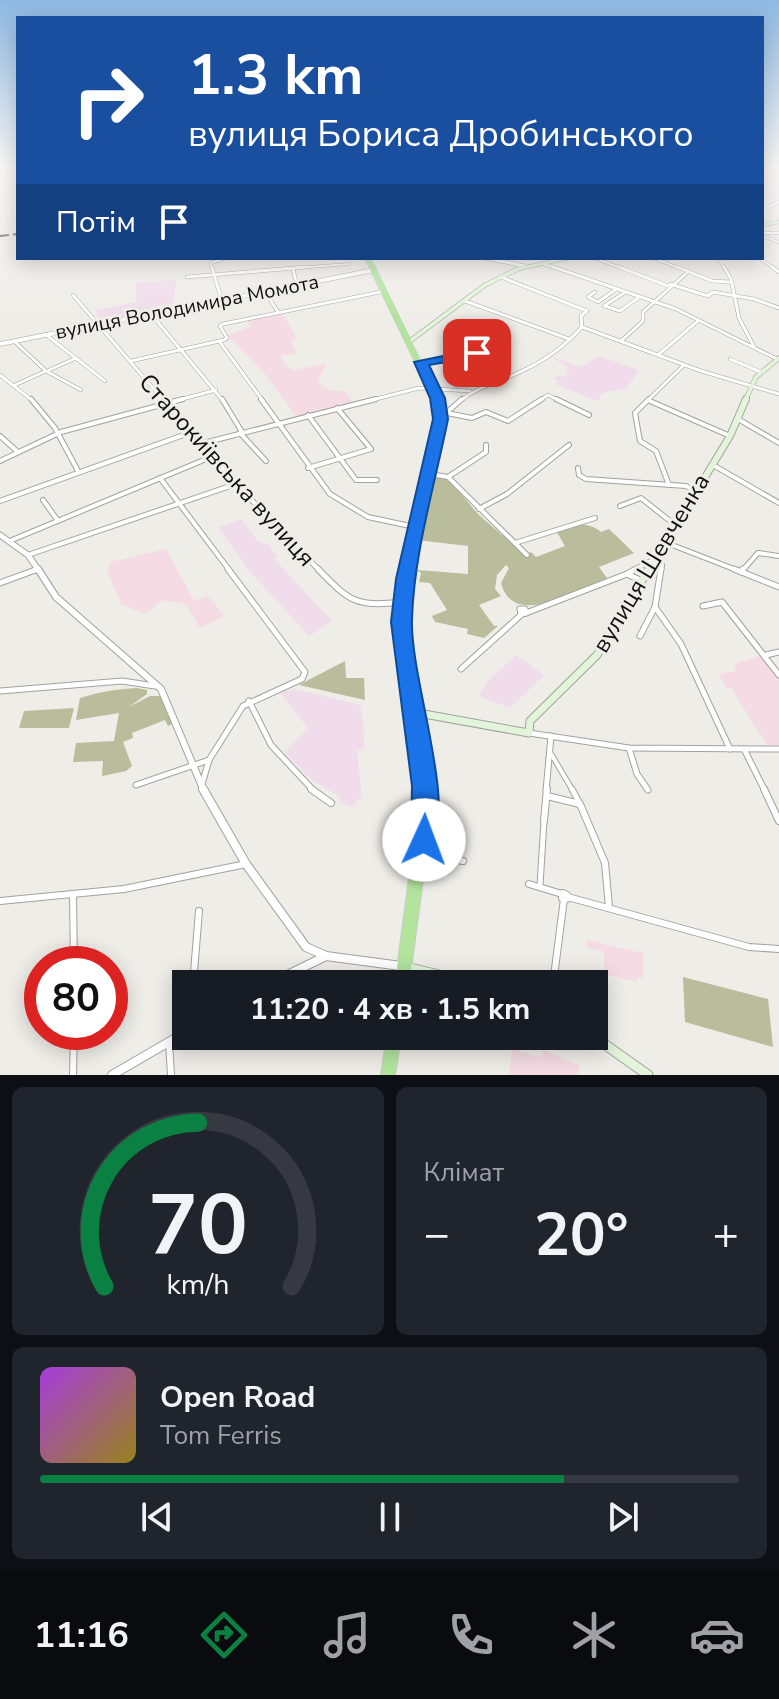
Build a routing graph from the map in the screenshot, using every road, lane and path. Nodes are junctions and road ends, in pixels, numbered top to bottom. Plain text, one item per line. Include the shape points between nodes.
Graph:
1 (220, 260) edge
2 (369, 260) edge
3 (495, 260) edge
4 (525, 260) edge
5 (559, 260) edge
6 (600, 260) edge
7 (659, 260) edge
8 (719, 260) edge
9 (762, 260) edge
10 (349, 264) dead end
11 (542, 264) junction
12 (525, 266) junction
13 (293, 269) junction
14 (374, 270) junction
15 (689, 271) junction
16 (779, 272) edge
17 (212, 275) junction
18 (187, 277) dead end
19 (501, 277) junction
20 (731, 282) junction
21 (669, 285) junction
22 (297, 286) junction
23 (615, 290) junction
24 (385, 291) junction
25 (265, 292) junction
26 (595, 292) dead end
27 (624, 293) junction
28 (73, 295) dead end
29 (220, 295) dead end
30 (737, 296) junction
31 (638, 298) junction
32 (462, 300) junction
33 (598, 302) junction
34 (654, 303) junction
35 (605, 306) junction
36 (779, 308) edge
37 (278, 312) junction
38 (152, 315) junction
39 (699, 320) junction
40 (99, 324) junction
41 (582, 327) junction
42 (45, 334) junction
43 (570, 339) junction
44 (14, 341) junction
45 (219, 341) junction
46 (410, 341) junction
47 (621, 341) junction
48 (0, 344) edge
49 (487, 344) dead end
50 (754, 347) junction
51 (182, 350) junction
52 (658, 355) junction
53 (469, 356) junction
54 (778, 358) edge
55 (74, 359) junction
56 (730, 359) dead end
57 (131, 361) junction
58 (421, 362) junction
59 (685, 365) junction
60 (465, 366) dead end
61 (48, 371) junction
62 (761, 372) junction
63 (0, 375) edge
64 (105, 381) dead end
65 (15, 385) junction
66 (751, 386) junction
67 (433, 389) junction
68 (81, 390) dead end
69 (216, 390) junction
70 (472, 391) junction
71 (779, 394) edge
72 (650, 401) junction
73 (163, 402) junction
74 (337, 408) junction
75 (443, 413) junction
76 (308, 415) junction
77 (589, 415) dead end
78 (738, 419) junction
79 (277, 423) junction
80 (61, 432) junction
81 (190, 432) junction
82 (241, 433) junction
83 (0, 436) edge
84 (730, 436) junction
85 (779, 443) edge
86 (200, 444) junction
87 (486, 445) dead end
88 (569, 445) dead end
89 (18, 452) junction
90 (211, 457) junction
91 (341, 460) junction
92 (0, 461) edge
93 (266, 461) dead end
94 (711, 464) junction
95 (308, 468) junction
96 (578, 468) dead end
97 (78, 471) junction
98 (429, 474) junction
99 (448, 477) junction
100 (160, 478) junction
101 (377, 480) dead end
102 (236, 484) junction
103 (669, 485) junction
104 (695, 491) junction
105 (43, 500) dead end
106 (0, 501) edge
107 (779, 503) edge
108 (177, 504) junction
109 (620, 506) dead end
110 (479, 509) junction
111 (595, 518) dead end
112 (58, 521) junction
113 (675, 525) junction
114 (416, 527) junction
115 (0, 535) edge
116 (12, 540) junction
117 (664, 542) junction
118 (515, 543) junction
119 (28, 555) junction
120 (527, 555) dead end
121 (779, 556) edge
122 (654, 558) junction
123 (39, 569) junction
124 (741, 572) junction
125 (627, 574) junction
126 (642, 581) junction
127 (0, 583) edge
128 (779, 587) edge
129 (402, 602) junction
130 (703, 606) dead end
131 (655, 607) junction
132 (640, 636) dead end
133 (779, 652) edge
134 (765, 656) junction
135 (461, 669) dead end
136 (779, 675) edge
137 (161, 689) junction
138 (0, 691) edge
139 (249, 701) junction
140 (413, 712) junction
141 (529, 733) junction
142 (551, 736) junction
143 (629, 748) junction
144 (779, 749) edge
145 (550, 750) junction
146 (731, 750) junction
147 (744, 750) junction
148 (209, 760) junction
149 (191, 765) junction
150 (136, 785) dead end
151 (201, 786) junction
152 (648, 790) dead end
153 (547, 796) junction
154 (331, 803) dead end
155 (580, 804) junction
156 (544, 821) joint
157 (779, 821) edge
158 (422, 853) junction
159 (463, 861) dead end
160 (246, 864) junction
161 (529, 884) dead end
162 (540, 886) junction
163 (73, 897) junction
164 (565, 897) junction
165 (0, 901) edge
166 (609, 907) junction
167 (199, 911) dead end
168 (74, 946) edge
169 (779, 949) edge
170 (326, 956) junction
171 (405, 967) junction
172 (194, 970) edge
173 (298, 970) edge
174 (404, 970) edge
175 (418, 970) edge
176 (555, 970) edge
177 (172, 1040) edge
178 (169, 1042) junction
179 (608, 1047) edge
180 (74, 1050) edge
181 (392, 1050) edge
182 (73, 1075) edge
183 (112, 1075) edge
184 (171, 1075) edge
185 (388, 1075) edge
186 (648, 1075) edge

1 - 17 street via 212,262
2 - 14 highway
3 - 12 street
4 - 12 street
5 - 11 main road
6 - 21 street
7 - 15 street
8 - 20 street
9 - 16 street
10 - 13 street
11 - 12 main road
11 - 23 street
12 - 19 main road
13 - 17 street
13 - 22 street
14 - 22 street, вулиця Володимира Момота
14 - 24 highway
15 - 20 street
15 - 21 street
17 - 18 street
17 - 29 street
19 - 32 main road
19 - 41 street via 587,311 581,316
20 - 30 street
21 - 30 street via 708,296
21 - 34 street
22 - 25 street, вулиця Володимира Момота
23 - 27 street
23 - 33 street
24 - 37 street
24 - 46 highway
25 - 37 street
25 - 38 street, вулиця Володимира Момота
26 - 33 street via 588,297
27 - 31 street
27 - 35 street
28 - 40 street, Старокиївська вулиця
30 - 36 street
30 - 50 street via 739,318
31 - 34 street
31 - 35 street via 620,311
32 - 43 street
32 - 46 main road
33 - 35 street
34 - 39 street
34 - 47 street
37 - 45 street via 223,324 227,338
38 - 40 street, вулиця Володимира Момота
38 - 51 street
39 - 50 street
39 - 52 street
40 - 42 street, вулиця Володимира Момота
40 - 57 street, Старокиївська вулиця
41 - 43 street
41 - 47 street
42 - 44 street, вулиця Володимира Момота
42 - 55 street
43 - 70 street via 542,361
44 - 48 street, вулиця Володимира Момота
44 - 61 street
45 - 51 street
45 - 79 street
46 - 58 highway
47 - 52 street
49 - 53 street
50 - 54 street
51 - 57 street
51 - 69 street
52 - 59 street
53 - 58 street
53 - 60 street
54 - 62 main road, вулиця Шевченка
55 - 61 street
55 - 64 street
56 - 62 street
57 - 73 street, Старокиївська вулиця
58 - 67 highway
59 - 66 street
59 - 72 street
61 - 65 street
61 - 68 street
62 - 66 main road, вулиця Шевченка
63 - 65 street
65 - 80 street
66 - 71 street
66 - 78 main road, вулиця Шевченка
67 - 70 street
67 - 74 street via 412,389
67 - 75 highway
69 - 73 street
69 - 82 street
70 - 75 street
72 - 84 street
72 - 103 street via 635,413 640,441 656,451
73 - 80 street
73 - 81 street, Старокиївська вулиця
74 - 76 street
74 - 91 street via 370,451
75 - 77 street via 472,418 486,412 505,422 548,395
75 - 98 highway
76 - 79 street
76 - 91 street
78 - 84 main road, вулиця Шевченка
78 - 85 street
79 - 82 street
79 - 95 street
80 - 89 street
80 - 97 street
81 - 86 street, Старокиївська вулиця
81 - 97 street
82 - 86 street
82 - 93 street
83 - 89 street
84 - 94 main road, вулиця Шевченка
86 - 90 street, Старокиївська вулиця
87 - 99 street via 486,452
88 - 110 street via 507,494
89 - 92 street
90 - 100 street
90 - 102 street, Старокиївська вулиця
91 - 95 street
91 - 101 street via 356,480
94 - 104 main road, вулиця Шевченка
94 - 107 street, вулиця Шевченка
95 - 114 street via 353,511
96 - 103 street via 586,479
97 - 106 street
98 - 99 street
98 - 114 highway
99 - 110 street
100 - 108 street
100 - 112 street
102 - 108 street
102 - 129 street, Старокиївська вулиця via 346,598 366,606
103 - 104 street
104 - 113 main road, вулиця Шевченка
105 - 112 street
108 - 119 street
108 - 139 street via 303,666 302,679
109 - 113 street via 641,498
110 - 118 street
111 - 118 street
112 - 116 street
113 - 117 main road, вулиця Шевченка
114 - 129 highway
115 - 116 street
116 - 119 street
117 - 122 main road, вулиця Шевченка
117 - 124 street
118 - 120 street
119 - 123 street
121 - 124 street via 758,553
122 - 125 street
122 - 126 main road, вулиця Шевченка
122 - 131 street via 662,565
123 - 127 street
123 - 137 street via 56,597
124 - 128 street
125 - 126 street
125 - 135 street via 522,613
126 - 141 main road, вулиця Шевченка via 597,655 530,721
129 - 140 highway
130 - 134 street via 722,602
131 - 132 street
131 - 146 street via 681,644
133 - 134 street
134 - 136 street
137 - 138 street via 148,683
137 - 149 street
139 - 148 street
139 - 154 street via 283,761
140 - 141 main road
140 - 158 highway via 424,786
141 - 142 street
142 - 143 street
142 - 145 street
143 - 146 street
143 - 152 street
144 - 147 street
145 - 153 street
145 - 155 street
146 - 147 street
147 - 157 street
148 - 149 street
148 - 151 street
149 - 150 street
149 - 151 street
151 - 160 street
153 - 155 street
153 - 156 street
155 - 166 street via 605,863
156 - 162 street
158 - 159 street
158 - 171 highway
160 - 163 street
160 - 170 street via 303,944
161 - 162 street
162 - 164 street
163 - 165 street
163 - 168 street
164 - 166 street
164 - 176 street
166 - 169 street via 749,947
167 - 172 street
170 - 171 street
170 - 173 street
171 - 174 highway
171 - 175 main road
177 - 178 street
178 - 183 street
178 - 184 street
179 - 186 main road
180 - 182 street
181 - 185 highway

